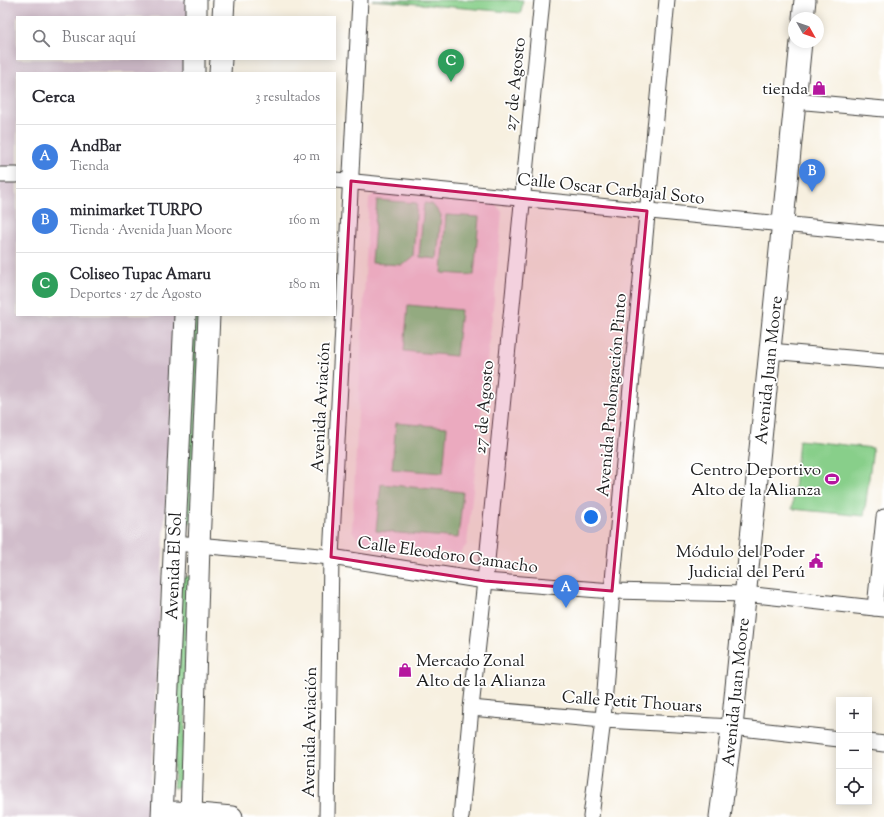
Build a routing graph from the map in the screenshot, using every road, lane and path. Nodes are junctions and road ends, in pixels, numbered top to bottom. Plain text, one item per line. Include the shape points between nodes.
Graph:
1 (196, 0) edge
2 (224, 0) edge
3 (360, 0) edge
4 (542, 0) edge
5 (667, 0) edge
6 (805, 0) edge
7 (804, 12) edge
8 (196, 16) edge
9 (223, 16) edge
10 (800, 48) edge
11 (194, 60) edge
12 (221, 60) edge
13 (194, 72) edge
14 (220, 72) edge
15 (795, 101) junction
16 (884, 109) edge
17 (0, 175) edge
18 (16, 176) edge
19 (336, 180) edge
20 (351, 180) junction
21 (522, 198) junction
22 (647, 210) junction
23 (783, 224) junction
24 (884, 234) edge
25 (184, 316) edge
26 (209, 316) edge
27 (770, 351) junction
28 (884, 362) edge
29 (884, 517) edge
30 (175, 543) junction
31 (199, 545) junction
32 (331, 557) junction
33 (485, 581) junction
34 (612, 591) junction
35 (745, 594) junction
36 (879, 609) edge
37 (471, 708) junction
38 (603, 720) junction
39 (732, 727) junction
40 (836, 739) edge
41 (872, 742) edge
42 (884, 744) edge
43 (162, 814) edge
44 (191, 815) edge
45 (232, 817) edge
46 (327, 817) edge
47 (461, 817) edge
48 (591, 817) edge
49 (720, 817) edge

1 - 8 main road
2 - 9 main road
3 - 20 street, Avenida Aviación
4 - 21 street, 27 de Agosto
5 - 22 street, Avenida Prolongación Pinto
6 - 7 main road
10 - 15 main road, Avenida Juan Moore
11 - 13 main road
12 - 14 main road
15 - 16 street
15 - 23 main road, Avenida Juan Moore
17 - 18 street
19 - 20 street, Calle Oscar Carbajal Soto
20 - 21 street, Calle Oscar Carbajal Soto
20 - 32 street, Avenida Aviación
21 - 22 street, Calle Oscar Carbajal Soto
21 - 33 street, 27 de Agosto
22 - 23 street, Calle Oscar Carbajal Soto
22 - 34 street, Avenida Prolongación Pinto
23 - 24 street, Calle Oscar Carbajal Soto
23 - 27 main road, Avenida Juan Moore
25 - 30 main road, Avenida El Sol
26 - 31 main road, Avenida El Sol
27 - 28 street
27 - 35 main road, Avenida Juan Moore
29 - 36 street
30 - 31 street, Calle Eleodoro Camacho
30 - 43 main road, Avenida El Sol
31 - 32 street, Calle Eleodoro Camacho
31 - 44 main road, Avenida El Sol
32 - 33 street, Calle Eleodoro Camacho
32 - 46 street, Avenida Aviación
33 - 34 street, Calle Eleodoro Camacho
33 - 37 street, 27 de Agosto
34 - 35 street, Calle Eleodoro Camacho
34 - 38 street, Avenida Prolongación Pinto
35 - 36 street, Calle Eleodoro Camacho
35 - 39 main road, Avenida Juan Moore
37 - 38 street, Calle Petit Thouars
37 - 47 street, 27 de Agosto
38 - 39 street, Calle Petit Thouars
38 - 48 street, Avenida Prolongación Pinto
39 - 40 street, Calle Petit Thouars
39 - 49 main road, Avenida Juan Moore
41 - 42 street
43 - 44 main road
44 - 45 main road

